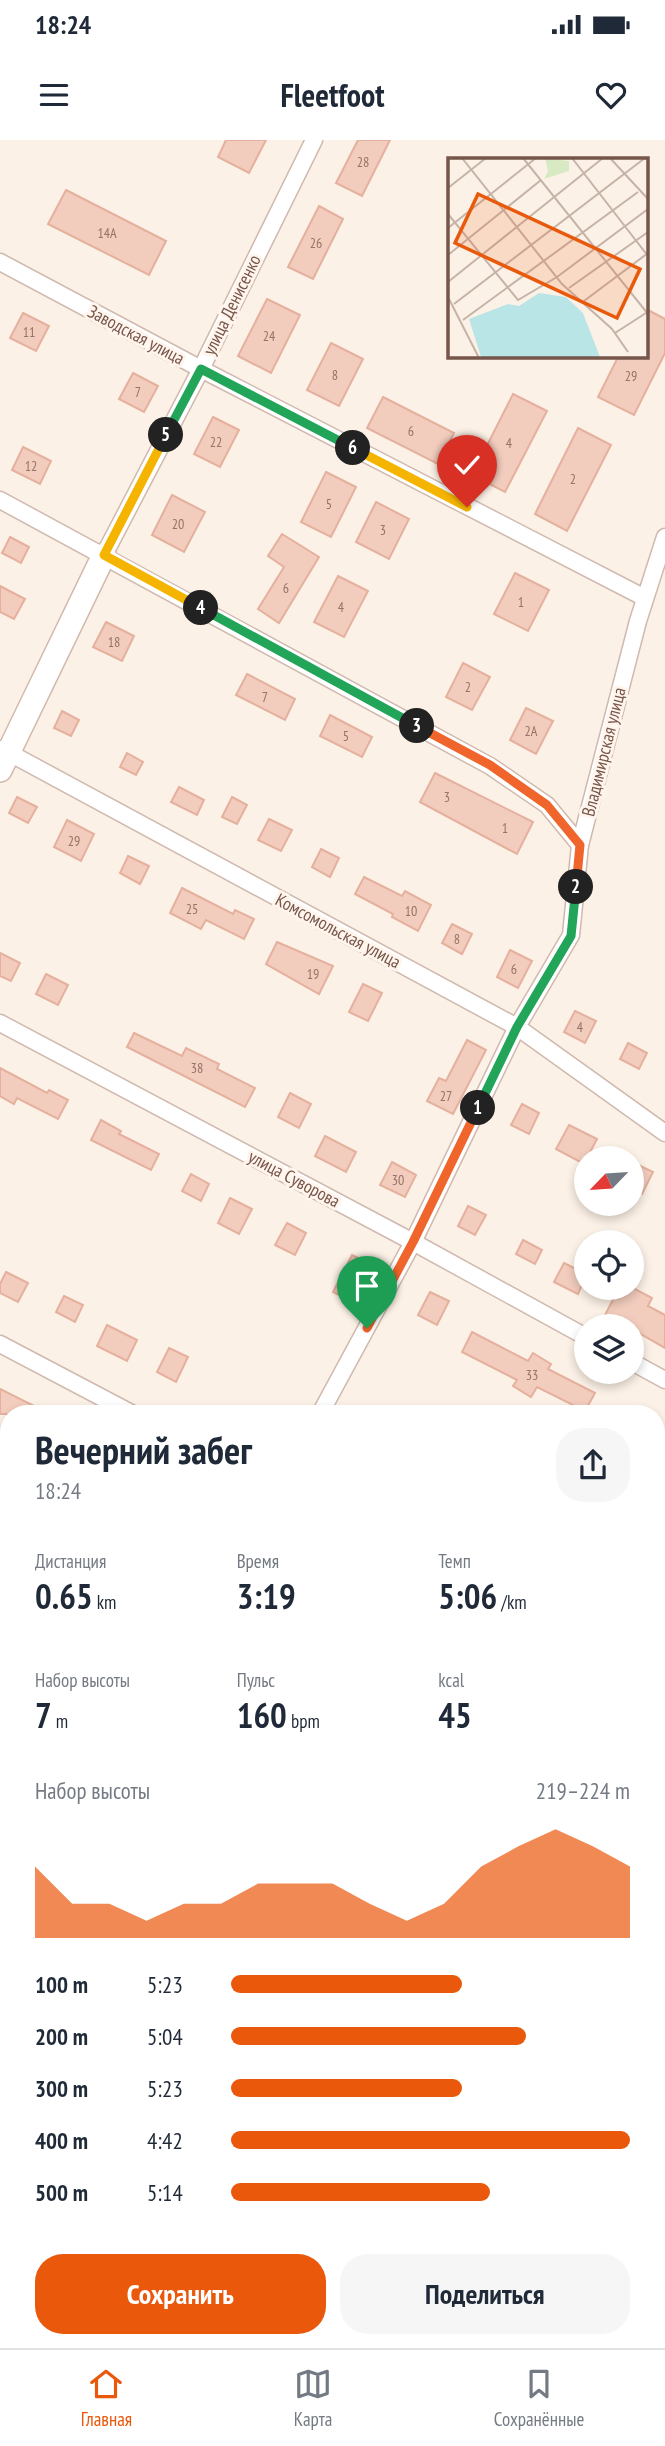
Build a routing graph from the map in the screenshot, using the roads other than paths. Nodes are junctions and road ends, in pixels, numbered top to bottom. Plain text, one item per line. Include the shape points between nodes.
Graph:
1 (314, 140) edge
2 (0, 262) edge
3 (201, 369) junction
4 (0, 500) edge
5 (665, 537) edge
6 (104, 555) junction
7 (645, 598) junction
8 (3, 757) edge
9 (580, 845) junction
10 (0, 1024) edge
11 (517, 1027) junction
12 (665, 1133) edge
13 (413, 1242) junction
14 (574, 1330) edge
15 (0, 1344) edge
16 (644, 1369) edge
17 (665, 1380) edge
18 (116, 1405) edge
19 (325, 1405) edge

1 - 3 street, улица Денисенко
2 - 3 street, Заводская улица
3 - 6 street, улица Денисенко
3 - 7 street, Заводская улица
4 - 6 street
5 - 7 street, Владимирская улица
6 - 8 street, улица Денисенко
6 - 9 street via 490,765 547,805
7 - 9 street, Владимирская улица
8 - 11 street, Комсомольская улица
9 - 11 street, Владимирская улица via 571,936
10 - 13 street, улица Суворова
11 - 12 street, Комсомольская улица
11 - 13 street, Владимирская улица
13 - 14 street, улица Суворова
13 - 19 street, Владимирская улица
15 - 18 street
16 - 17 street

